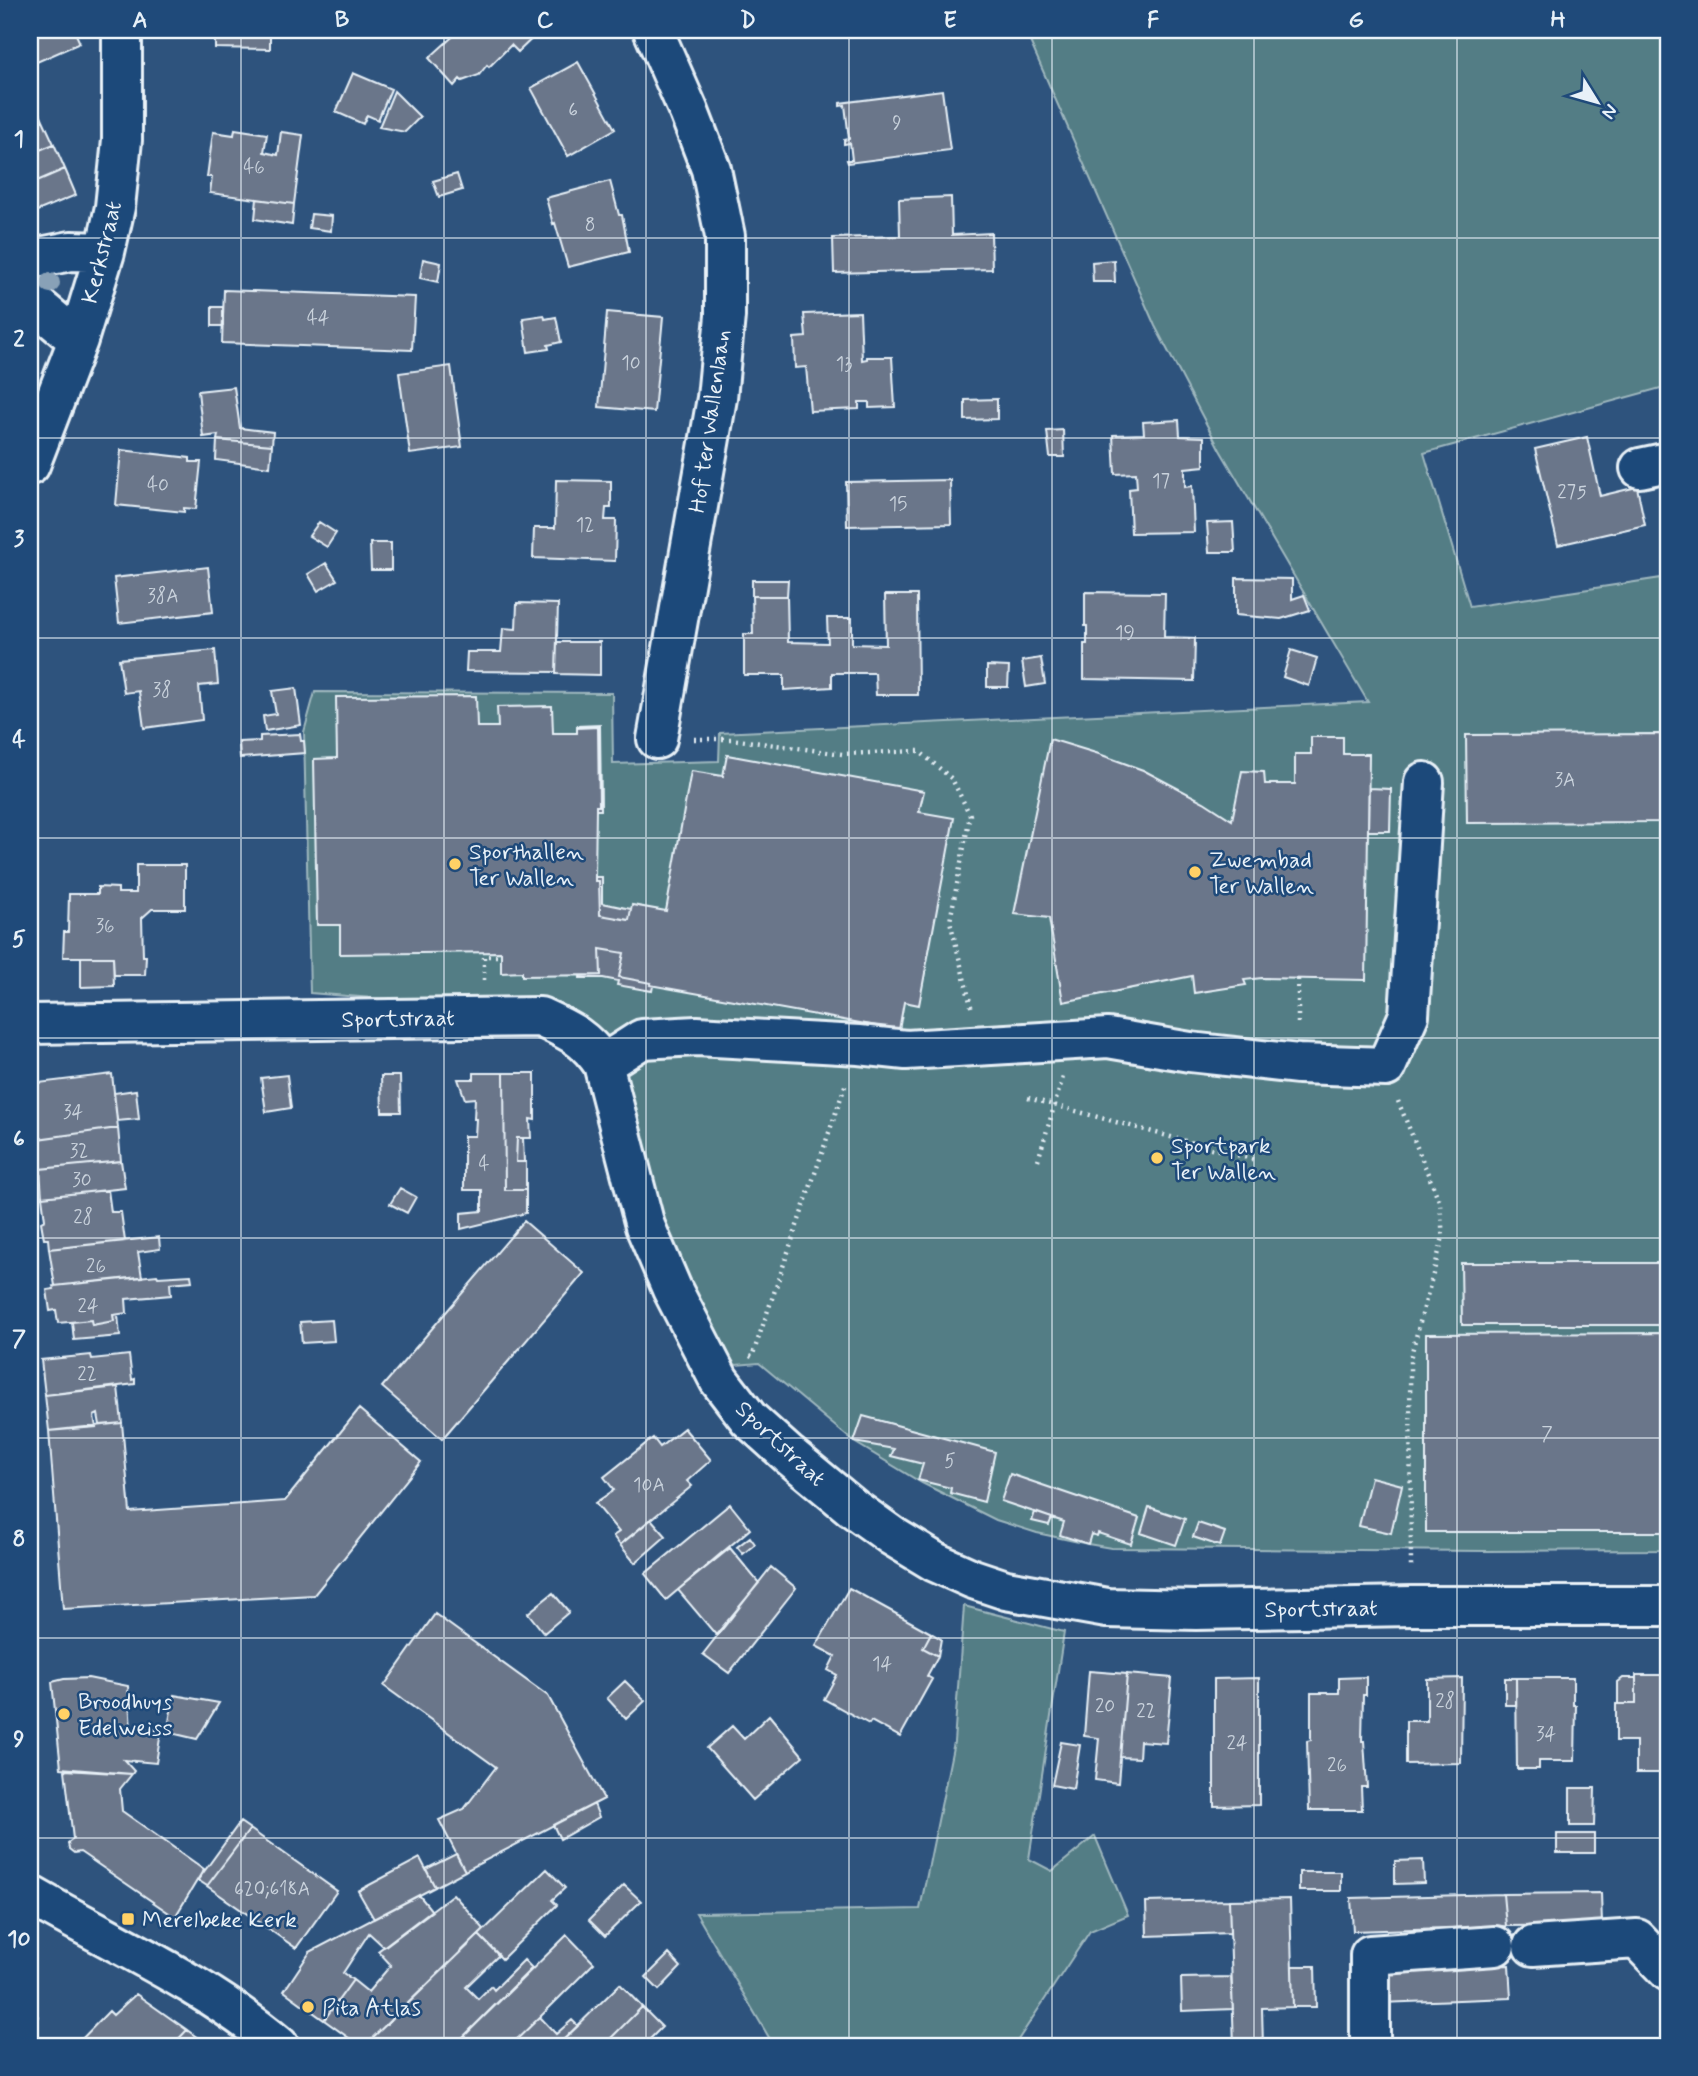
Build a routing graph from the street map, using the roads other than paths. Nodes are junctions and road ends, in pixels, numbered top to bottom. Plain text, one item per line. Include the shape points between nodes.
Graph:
1 (122, 30) edge
2 (653, 30) edge
3 (104, 252) junction
4 (30, 259) edge
5 (30, 300) edge
6 (78, 340) junction
7 (30, 465) edge
8 (657, 739) road end
9 (1424, 782) dead end
10 (30, 1024) edge
11 (603, 1063) junction
12 (1668, 1606) edge
13 (30, 1895) edge
14 (1495, 1946) dead end
15 (1534, 1946) dead end
16 (1668, 1971) edge
17 (279, 2046) edge
18 (1370, 2046) edge

1 - 3 street, Kerkstraat via 122,140 115,206
2 - 8 street, Hof ter Wallenlaan via 711,169 725,263 717,398
3 - 4 street via 71,251
3 - 6 street, Kerkstraat
5 - 6 street
6 - 7 street, Kerkstraat
9 - 11 street via 1409,1015 1386,1067 1190,1052 1108,1038 906,1050 697,1037 642,1039
10 - 11 street, Sportstraat via 540,1017 574,1032
11 - 12 street, Sportstraat via 645,1227 719,1380 749,1419 853,1508 935,1562 1006,1590 1107,1608
13 - 17 street via 188,1982
14 - 18 street via 1370,1955
15 - 16 street via 1637,1939

